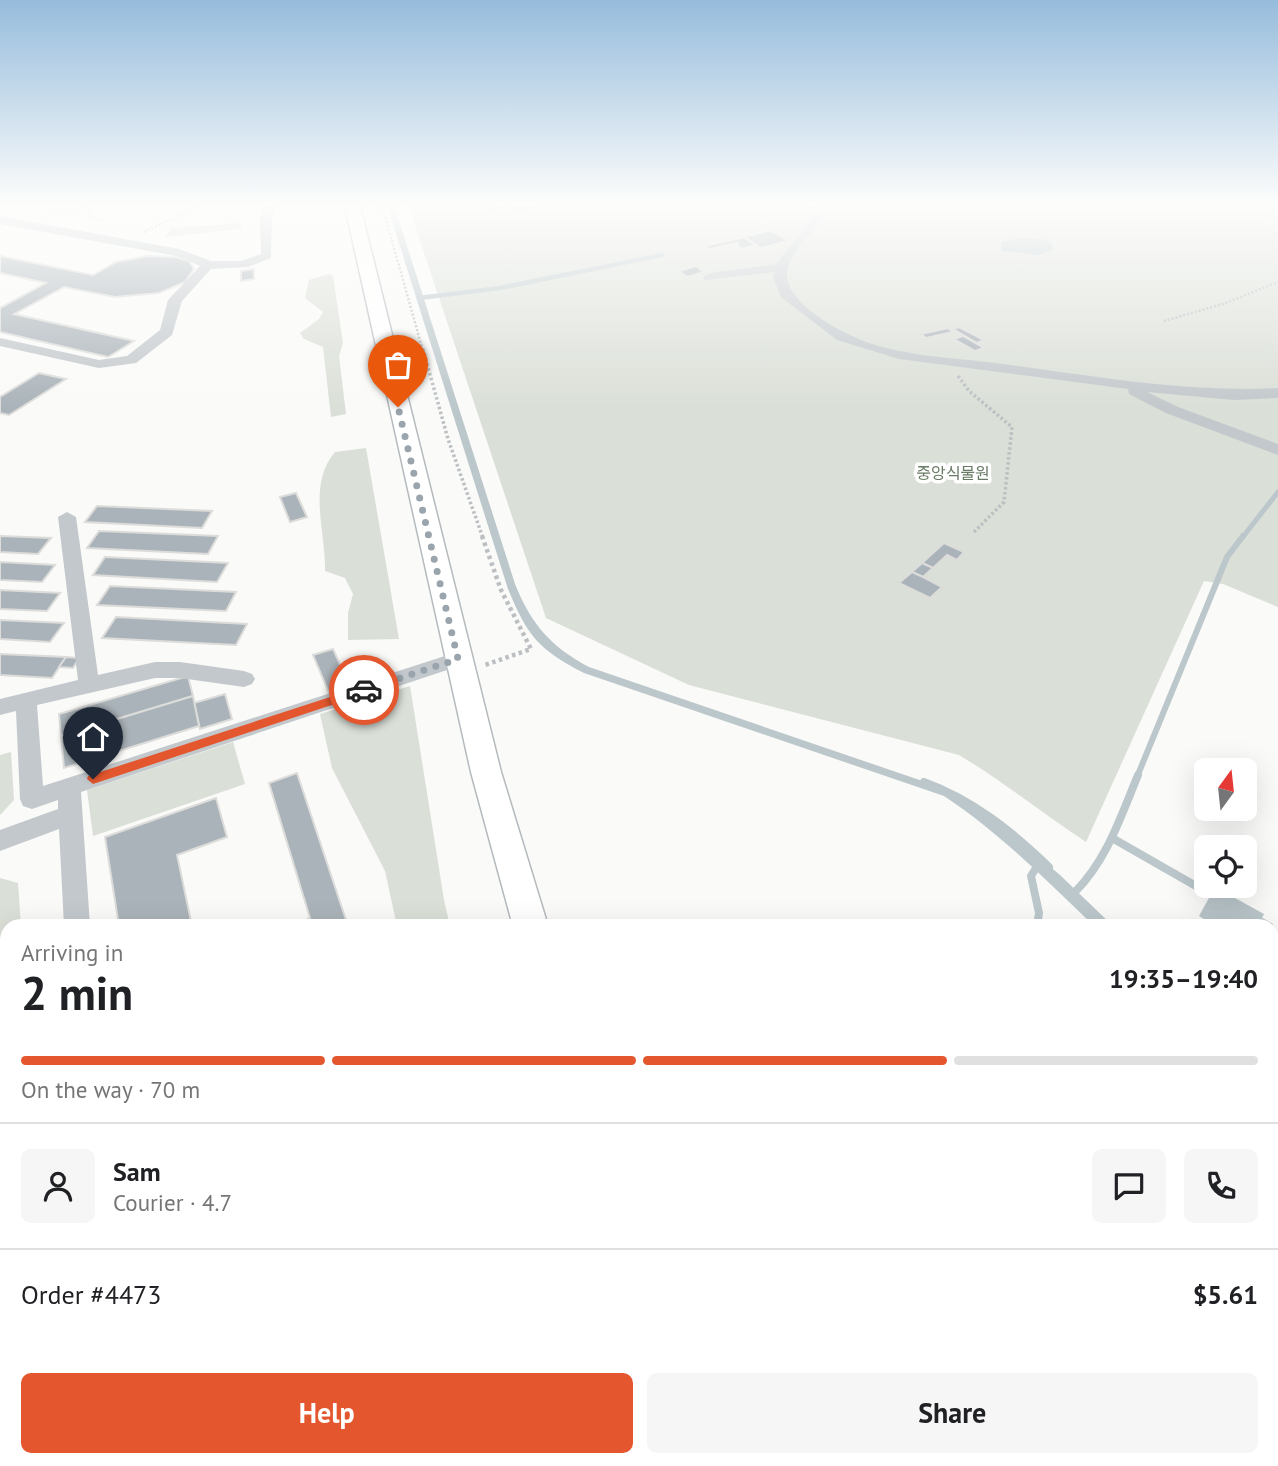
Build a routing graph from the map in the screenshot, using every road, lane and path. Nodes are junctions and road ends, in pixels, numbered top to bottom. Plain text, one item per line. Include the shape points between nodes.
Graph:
1 (203, 270) edge
2 (367, 270) edge
3 (400, 270) edge
4 (756, 270) edge
5 (780, 270) edge
6 (710, 277) dead end
7 (1278, 282) edge
8 (1164, 321) dead end
9 (0, 342) edge
10 (957, 362) junction
11 (1119, 383) junction
12 (1278, 393) edge
13 (1278, 450) edge
14 (68, 517) dead end
15 (974, 532) dead end
16 (459, 665) junction
17 (244, 679) dead end
18 (89, 685) junction
19 (26, 700) junction
20 (0, 707) edge
21 (69, 787) junction
22 (71, 814) junction
23 (0, 841) edge
24 (77, 919) edge
25 (528, 919) edge

1 - 9 street via 175,300 167,332 131,360 99,364
2 - 16 main road
3 - 16 path via 448,439 501,590 531,649
4 - 6 street
5 - 10 street via 786,294 824,327 886,352
7 - 8 path
10 - 11 street
10 - 15 path via 963,385 1012,427 1004,502
11 - 12 street via 1215,395
11 - 13 street via 1172,410
14 - 18 street
16 - 21 street
16 - 25 main road
17 - 18 street via 155,670
18 - 19 street
19 - 20 street
19 - 21 street via 32,799
21 - 22 street
22 - 23 street
22 - 24 street

